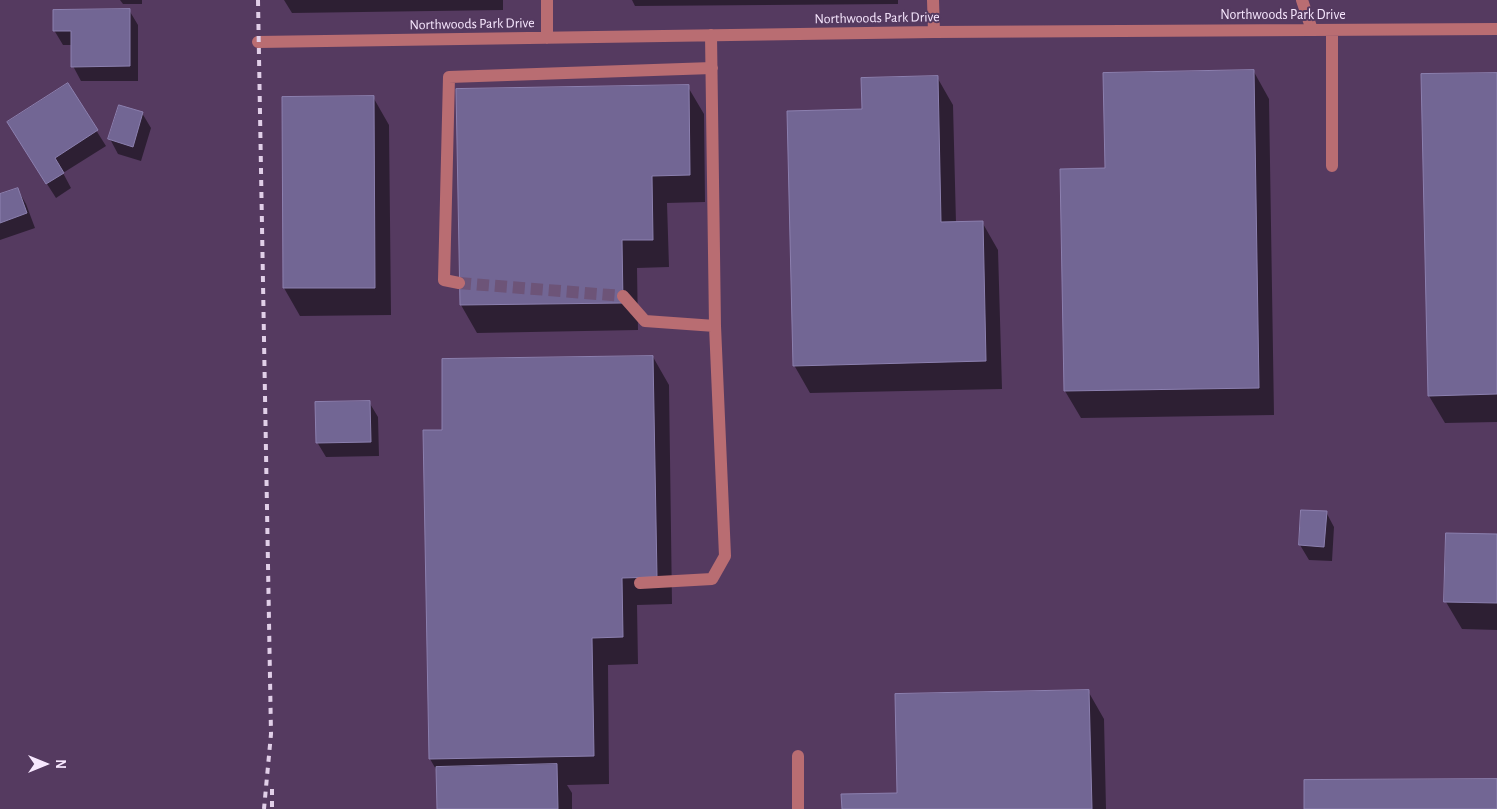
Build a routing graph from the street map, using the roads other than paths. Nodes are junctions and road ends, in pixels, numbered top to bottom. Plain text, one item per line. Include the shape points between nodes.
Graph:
1 (548, 0) edge
2 (933, 0) edge
3 (1302, 0) edge
4 (1497, 29) edge
5 (1312, 30) junction
6 (1332, 30) junction
7 (934, 32) junction
8 (711, 35) junction
9 (547, 38) junction
10 (258, 42) dead end
11 (712, 68) junction
12 (1332, 166) dead end
13 (459, 283) tunnel mouth
14 (623, 296) tunnel mouth
15 (716, 326) junction
16 (640, 583) dead end
17 (798, 756) dead end
18 (798, 809) edge

1 - 9 street
2 - 7 street
3 - 5 street
4 - 6 street, Northwoods Park Drive
5 - 6 street, Northwoods Park Drive
5 - 7 street, Northwoods Park Drive
6 - 12 street
7 - 8 street, Northwoods Park Drive
8 - 9 street, Northwoods Park Drive
8 - 11 street
9 - 10 street, Northwoods Park Drive
11 - 13 street via 449,77 444,280
11 - 15 street
14 - 15 street via 645,321
15 - 16 street via 725,556 712,579
17 - 18 street

